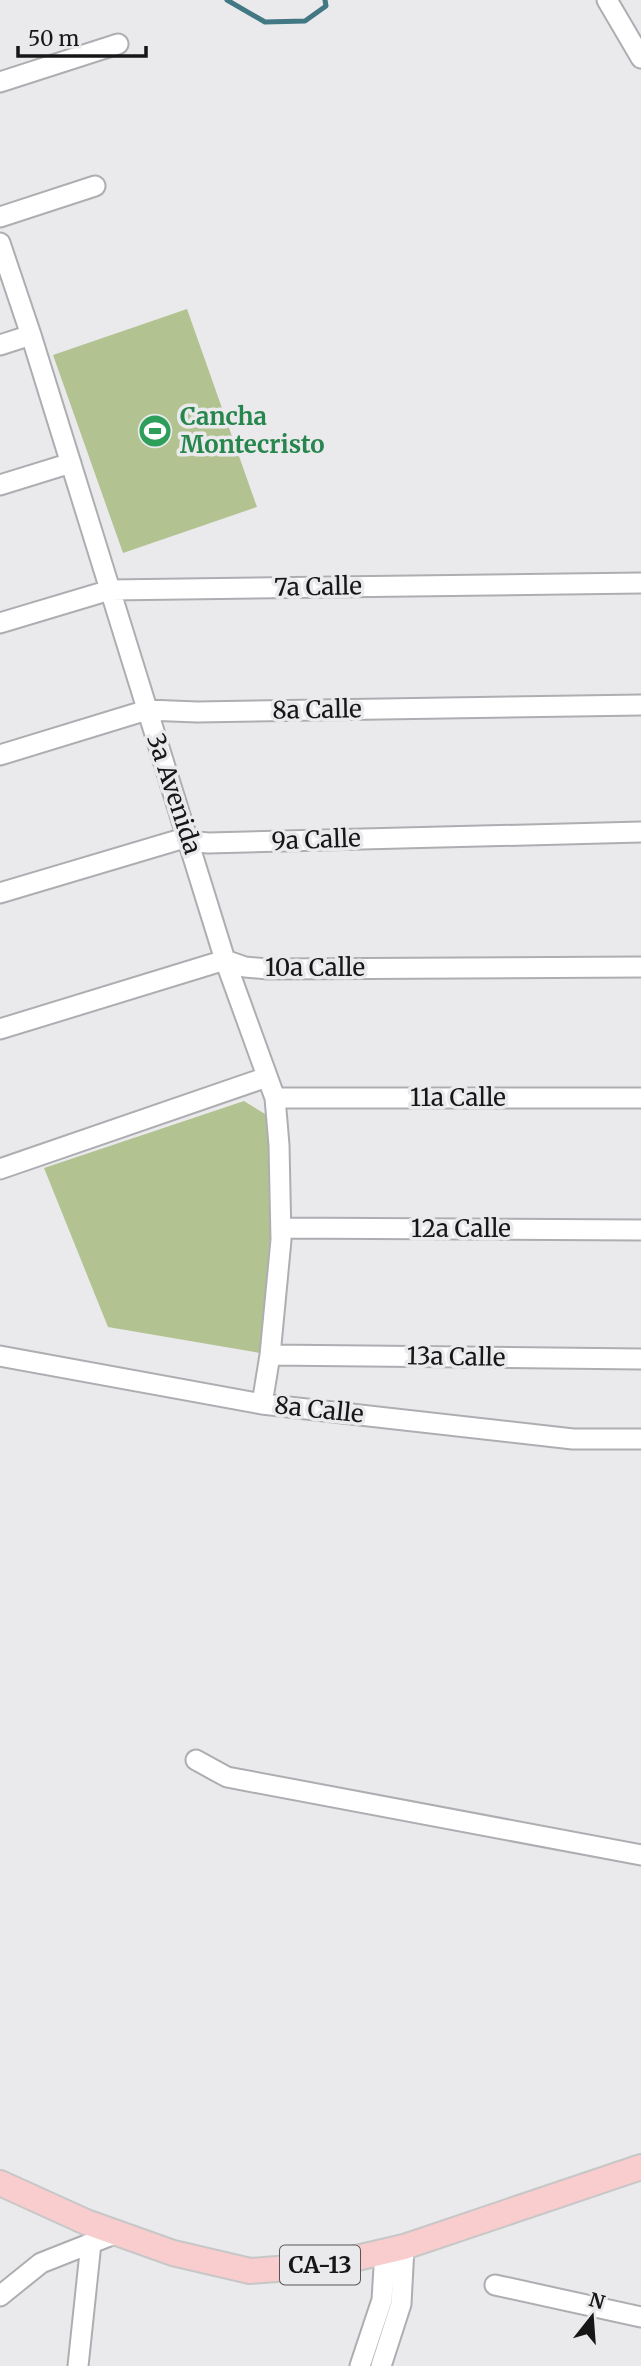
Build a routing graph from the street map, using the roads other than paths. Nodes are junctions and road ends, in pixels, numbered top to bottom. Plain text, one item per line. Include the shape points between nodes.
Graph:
1 (607, 0) edge
2 (635, 32) edge
3 (118, 44) dead end
4 (641, 58) edge
5 (0, 82) edge
6 (96, 186) dead end
7 (0, 217) edge
8 (0, 243) edge
9 (31, 335) junction
10 (0, 345) edge
11 (71, 463) junction
12 (0, 485) edge
13 (641, 583) edge
14 (110, 590) junction
15 (0, 623) edge
16 (641, 705) edge
17 (147, 710) junction
18 (0, 755) edge
19 (641, 832) edge
20 (188, 837) junction
21 (0, 893) edge
22 (225, 960) junction
23 (641, 967) edge
24 (0, 1029) edge
25 (267, 1077) junction
26 (275, 1098) junction
27 (641, 1098) edge
28 (0, 1169) edge
29 (281, 1228) junction
30 (641, 1230) edge
31 (270, 1355) junction
32 (0, 1356) edge
33 (641, 1359) edge
34 (262, 1404) junction
35 (641, 1439) edge
36 (196, 1760) dead end
37 (641, 1855) edge
38 (641, 2167) edge
39 (0, 2182) edge
40 (117, 2233) junction
41 (91, 2243) junction
42 (395, 2249) junction
43 (495, 2285) dead end
44 (0, 2296) edge
45 (641, 2318) edge
46 (79, 2366) edge
47 (360, 2366) edge
48 (381, 2366) edge

1 - 2 street
2 - 4 street
3 - 5 street
6 - 7 street
8 - 9 street, 3a Avenida
9 - 10 street
9 - 11 street, 3a Avenida
11 - 12 street
11 - 14 street, 3a Avenida
13 - 14 street, 7a Calle
14 - 15 street, 7a Calle
14 - 17 street, 3a Avenida
16 - 17 street, 8a Calle
17 - 18 street, 8a Calle
17 - 20 street, 3a Avenida
19 - 20 street, 9a Calle via 208,843
20 - 21 street, 9a Calle
20 - 22 street, 3a Avenida
22 - 23 street, 10a Calle via 256,969
22 - 24 street
22 - 25 street, 3a Avenida
25 - 26 street, 3a Avenida
25 - 28 street
26 - 27 street, 11a Calle
26 - 29 street, 3a Avenida
29 - 30 street, 12a Calle
29 - 31 street, 3a Avenida
31 - 33 street, 13a Calle
31 - 34 street, 3a Avenida
32 - 34 street, 8a Calle
34 - 35 street, 8a Calle via 573,1438
36 - 37 street via 227,1777
38 - 42 main road, CA-13
39 - 40 main road, CA-13
40 - 41 street
40 - 42 main road, CA-13 via 173,2253 250,2270 327,2265
41 - 44 street via 41,2263
41 - 46 street
42 - 47 street
42 - 48 street via 401,2304
43 - 45 street

